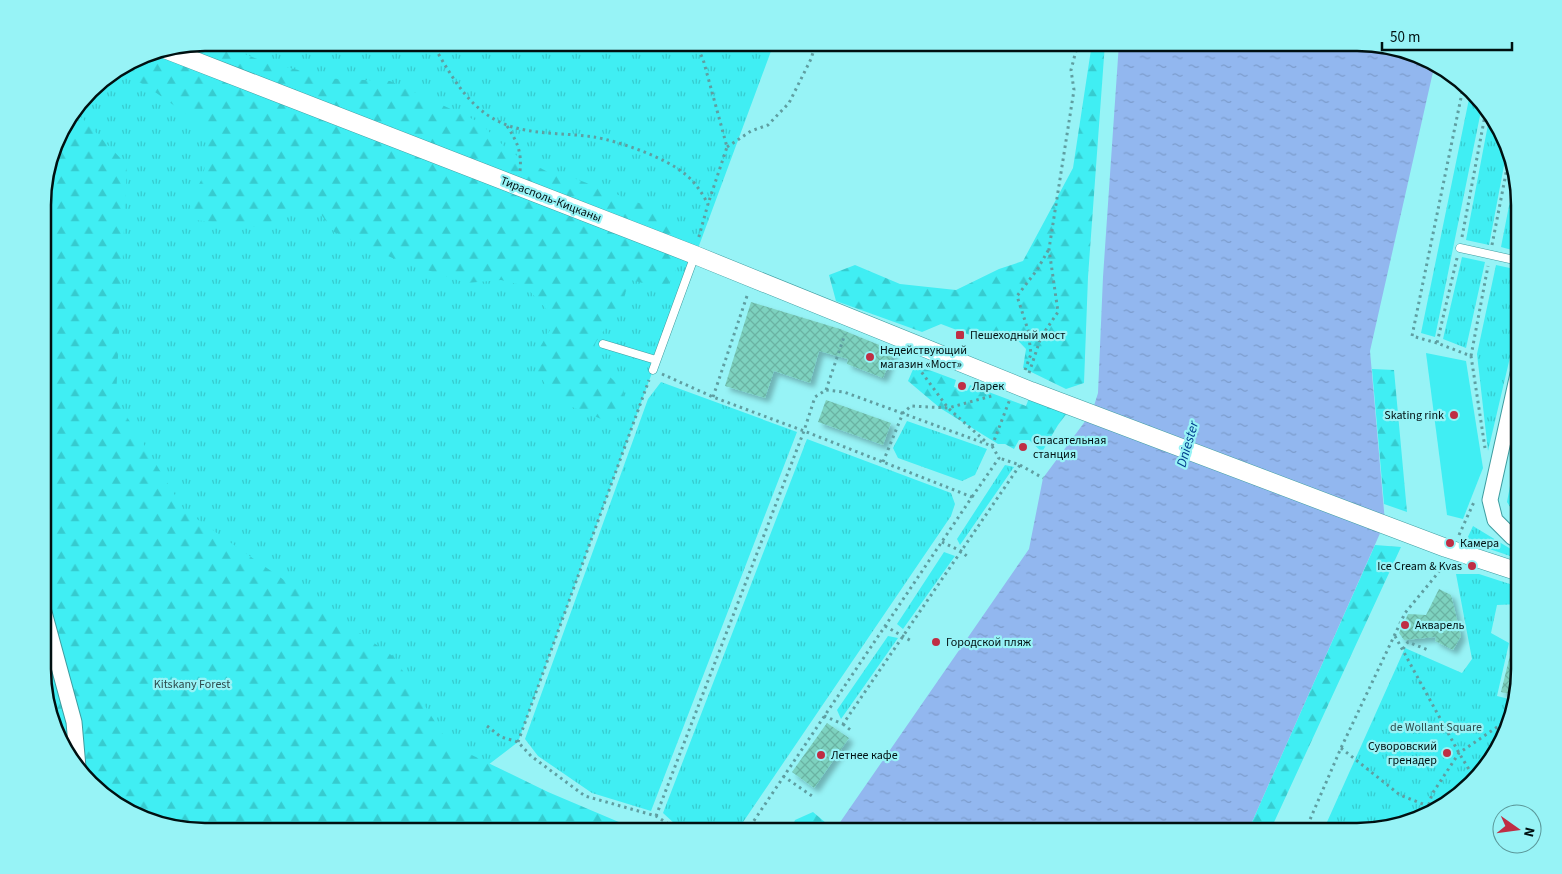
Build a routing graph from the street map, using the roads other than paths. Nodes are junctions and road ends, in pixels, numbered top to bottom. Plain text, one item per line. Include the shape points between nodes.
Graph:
1 (179, 54) edge
2 (1460, 248) road end
3 (694, 255) junction
4 (1510, 259) edge
5 (603, 344) dead end
6 (656, 360) junction
7 (652, 370) road end
8 (1510, 410) edge
9 (1510, 535) edge
10 (1510, 569) edge
11 (51, 638) edge
12 (77, 754) edge

1 - 3 street, Тирасполь-Кицканы
2 - 4 lane
3 - 6 lane
3 - 10 street, Тирасполь-Кицканы via 1031,391 1446,548
5 - 6 lane
6 - 7 lane
8 - 9 street via 1490,500 1495,520
11 - 12 street via 74,722

